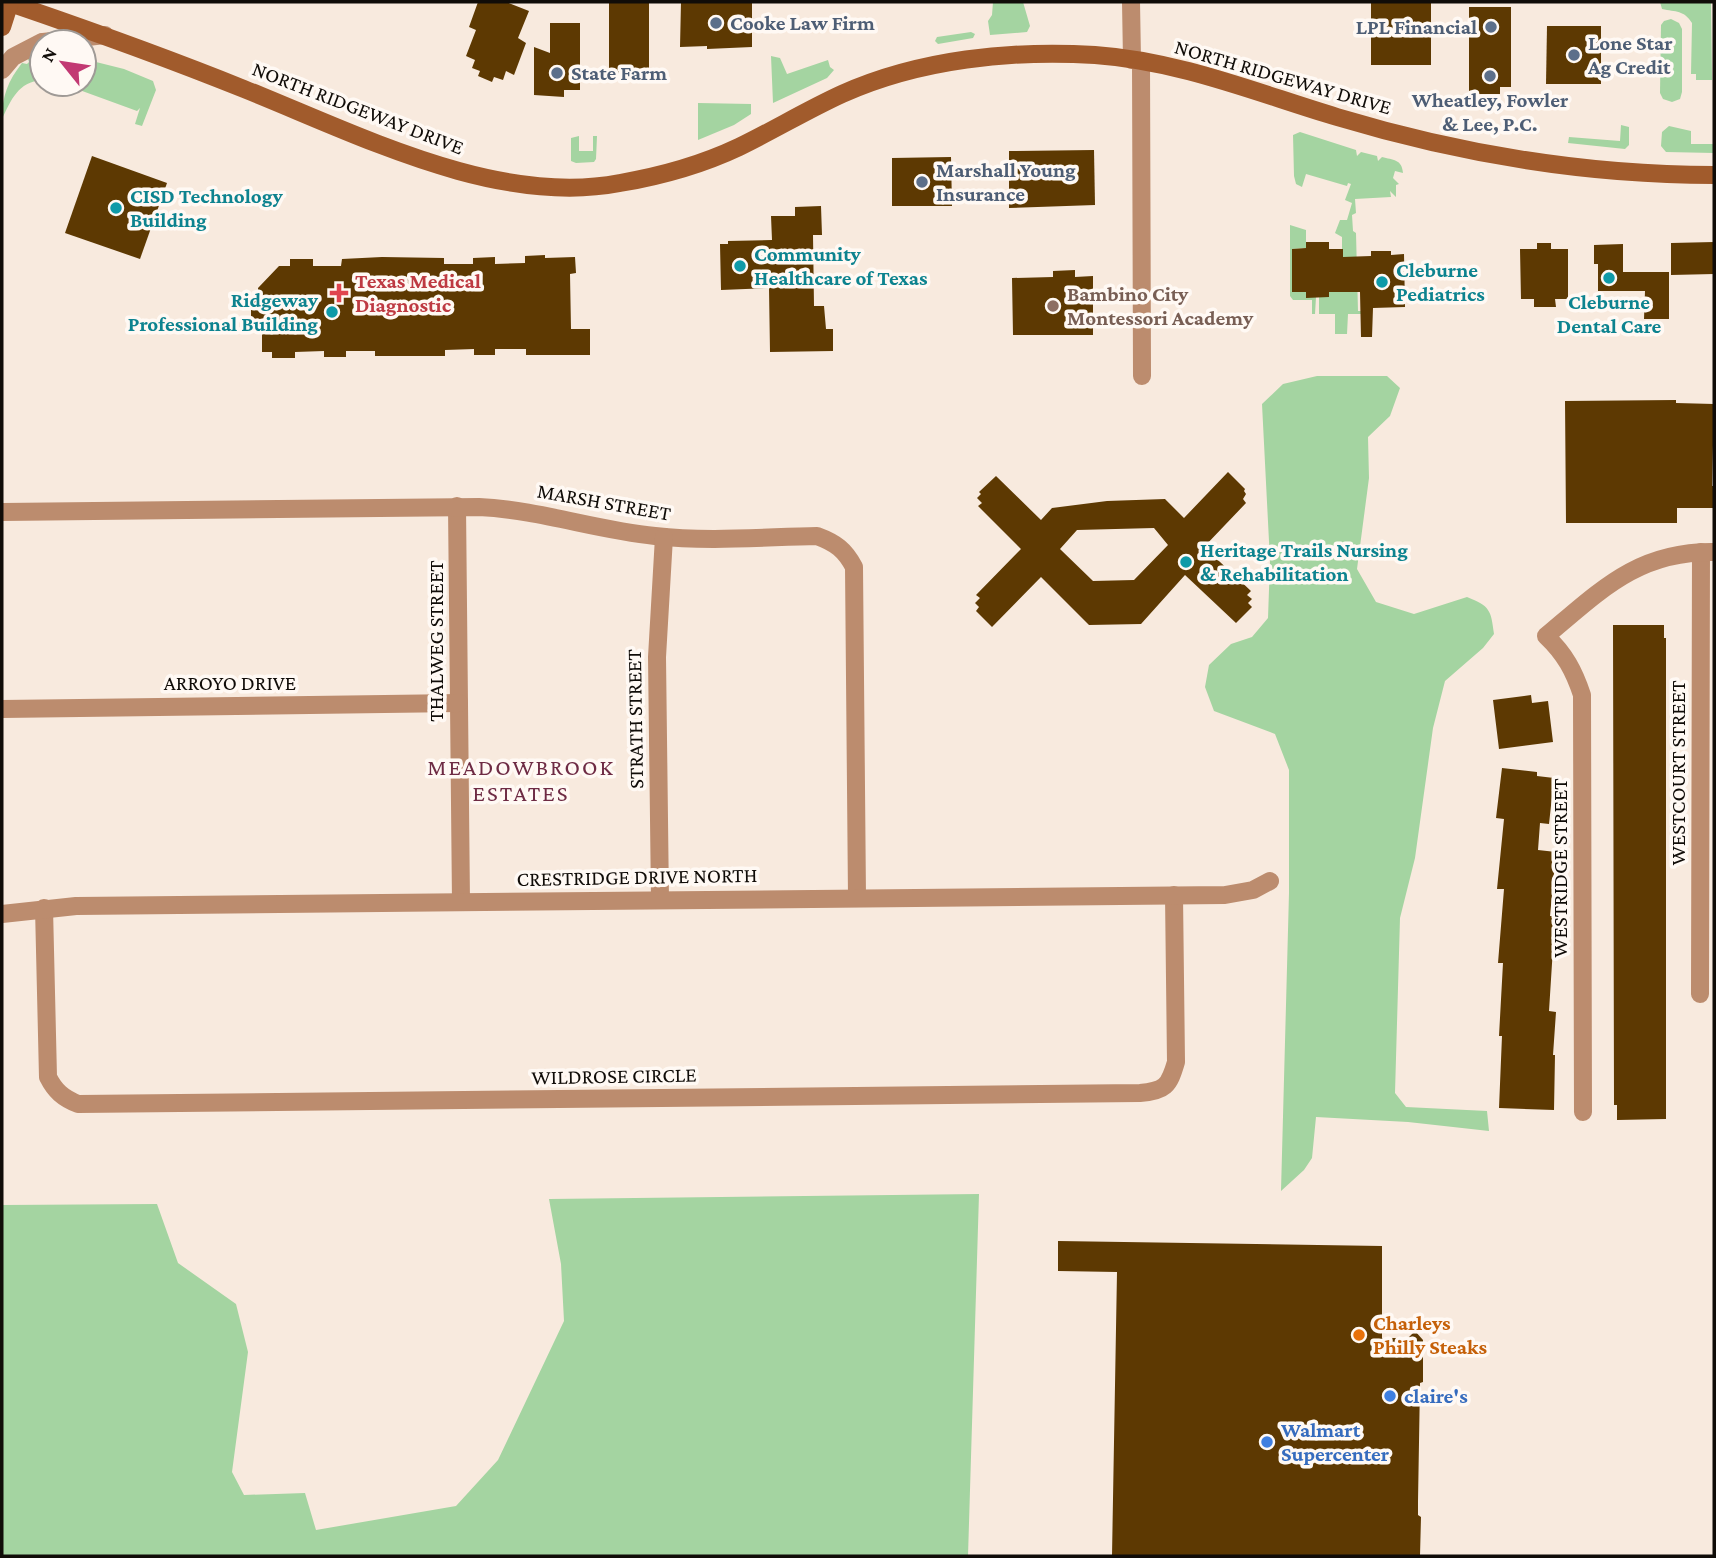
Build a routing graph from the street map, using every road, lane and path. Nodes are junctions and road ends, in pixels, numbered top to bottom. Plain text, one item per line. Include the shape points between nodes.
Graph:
1 (10, 2) edge
2 (1131, 2) edge
3 (2, 27) edge
4 (105, 35) junction
5 (98, 36) edge
6 (28, 50) edge
7 (1136, 61) junction
8 (2, 70) edge
9 (1714, 175) edge
10 (1142, 376) dead end
11 (457, 506) junction
12 (2, 512) edge
13 (664, 537) junction
14 (1707, 552) edge
15 (459, 703) junction
16 (2, 709) edge
17 (1270, 881) dead end
18 (1174, 895) junction
19 (857, 897) junction
20 (660, 900) junction
21 (461, 902) junction
22 (44, 908) junction
23 (2, 914) edge
24 (1700, 994) dead end
25 (1583, 1112) dead end

1 - 3 street
1 - 4 street, NORTH RIDGEWAY DRIVE
2 - 7 street
4 - 5 street
4 - 7 street, NORTH RIDGEWAY DRIVE via 422,160 503,182 567,188 618,184 676,171 742,146 845,93 925,69 1031,54
6 - 8 street
7 - 9 street, NORTH RIDGEWAY DRIVE via 1214,76 1334,116 1462,150 1605,171
7 - 10 street
11 - 12 street, MARSH STREET
11 - 13 street, MARSH STREET via 504,508
11 - 15 street, THALWEG STREET
13 - 19 street, MARSH STREET via 817,536 833,542 850,559 855,581
13 - 20 street, STRATH STREET via 657,657
14 - 24 street, WESTCOURT STREET
14 - 25 street, WESTRIDGE STREET via 1643,564 1613,580 1546,636 1573,668 1582,695
15 - 16 street, ARROYO DRIVE
15 - 21 street, THALWEG STREET
17 - 18 street, CRESTRIDGE DRIVE NORTH via 1226,895
18 - 19 street, CRESTRIDGE DRIVE NORTH
18 - 22 street, WILDROSE CIRCLE via 1176,1062 1170,1081 1157,1092 1098,1094 78,1104 54,1089 48,1077
19 - 20 street, CRESTRIDGE DRIVE NORTH
20 - 21 street, CRESTRIDGE DRIVE NORTH
21 - 22 street, CRESTRIDGE DRIVE NORTH
22 - 23 street, CRESTRIDGE DRIVE NORTH

